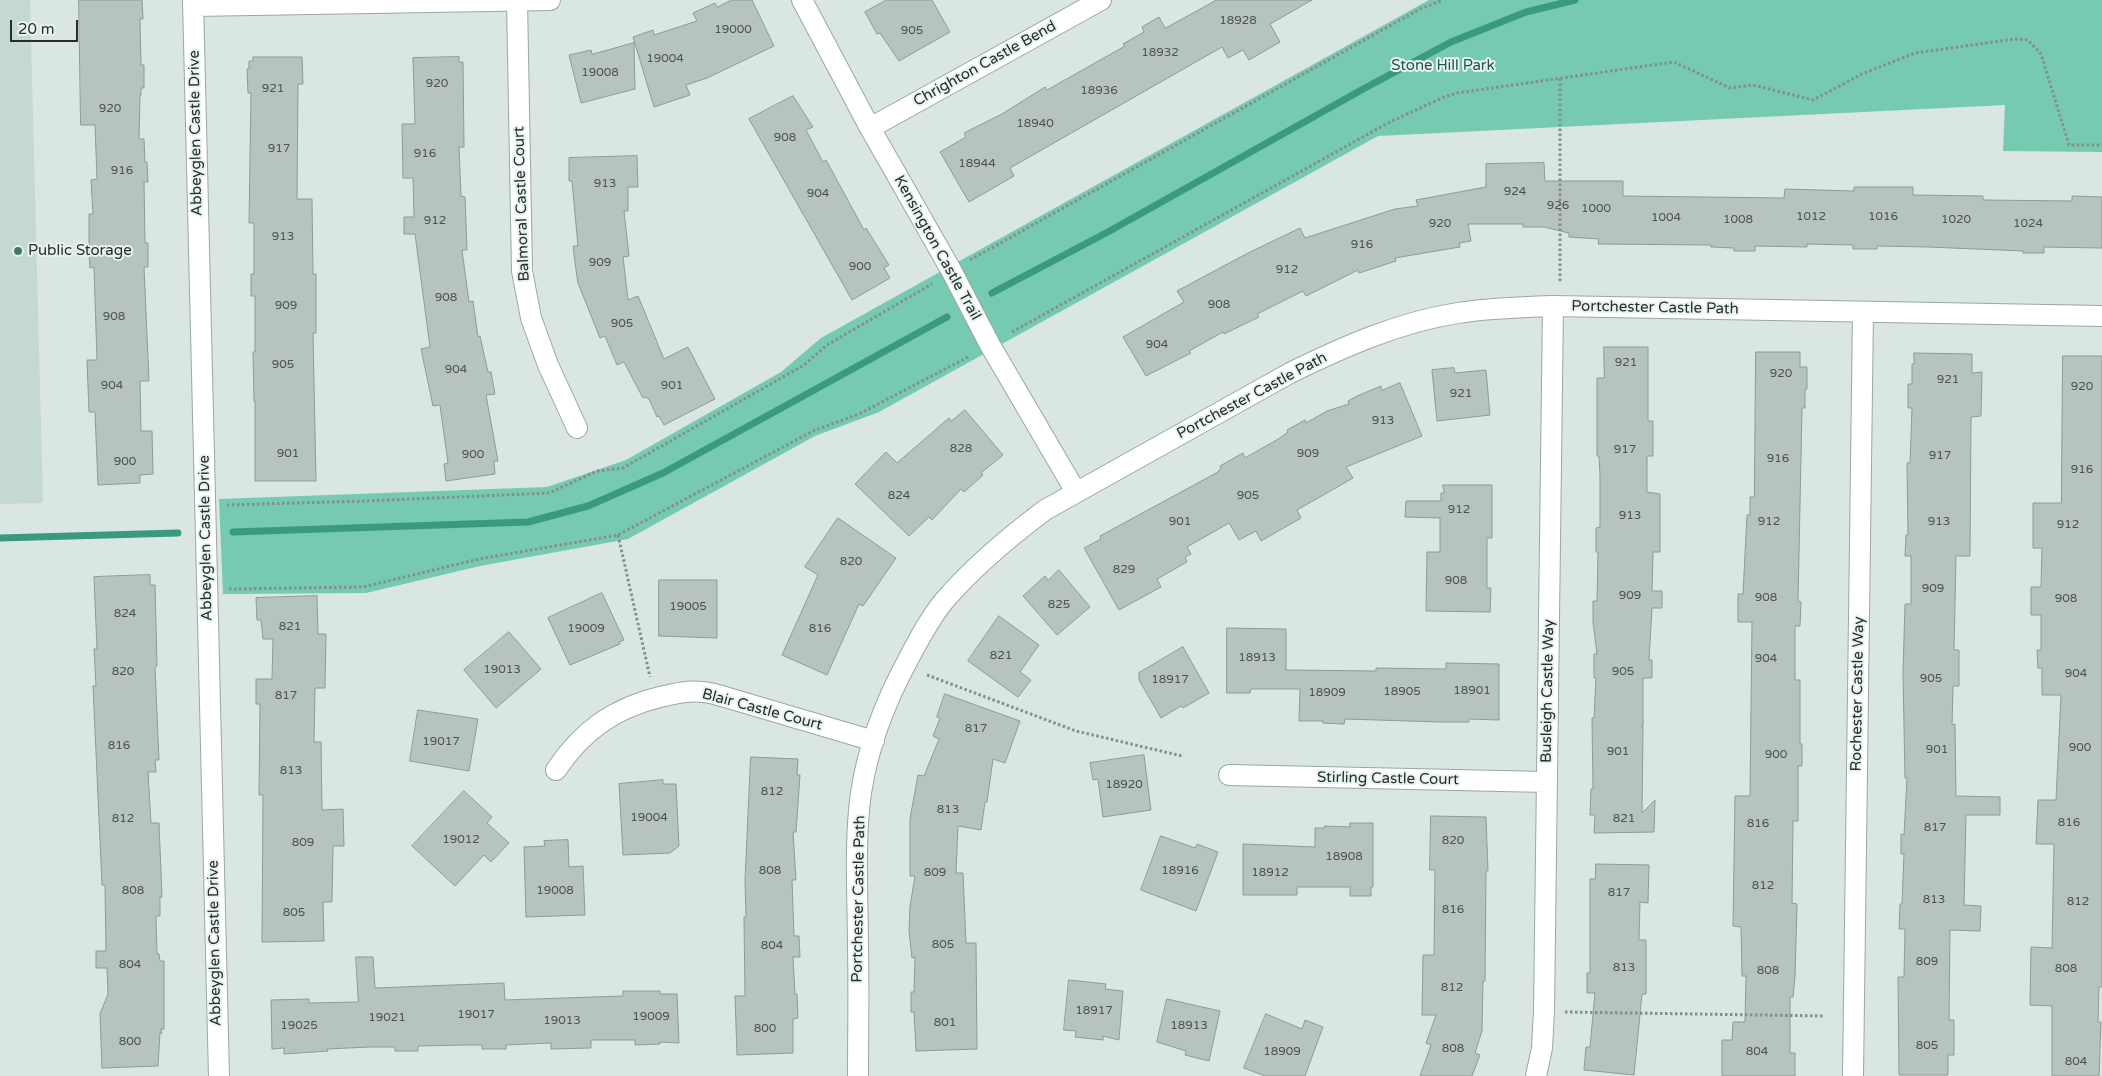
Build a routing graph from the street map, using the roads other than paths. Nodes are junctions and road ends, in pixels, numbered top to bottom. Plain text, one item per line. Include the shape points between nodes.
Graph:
1 (550, 0) edge
2 (802, 0) edge
3 (1101, 0) edge
4 (517, 1) edge
5 (193, 3) edge
6 (870, 128) junction
7 (1553, 306) junction
8 (1863, 312) junction
9 (2102, 316) edge
10 (577, 428) dead end
11 (1076, 492) junction
12 (874, 741) junction
13 (556, 770) dead end
14 (1229, 775) dead end
15 (1547, 782) junction
16 (218, 1076) edge
17 (858, 1076) edge
18 (1536, 1076) edge
19 (1853, 1076) edge

1 - 4 street
2 - 6 street, Kensington Castle Trail
3 - 6 street, Chrighton Castle Bend
4 - 5 street
4 - 10 street, Balmoral Castle Court via 522,271 530,318
5 - 16 street, Abbeyglen Castle Drive
6 - 11 street, Kensington Castle Trail
7 - 8 street, Portchester Castle Path
7 - 11 street, Portchester Castle Path via 1457,313 1372,336 1290,373
7 - 15 street, Busleigh Castle Way
8 - 9 street, Portchester Castle Path
8 - 19 street, Rochester Castle Way
11 - 12 street, Portchester Castle Path via 1014,533 944,601 897,680
12 - 13 street, Blair Castle Court via 710,693 675,693 643,701 613,714 570,750
12 - 17 street, Portchester Castle Path via 861,793 857,844
14 - 15 street, Stirling Castle Court
15 - 18 street, Busleigh Castle Way via 1544,1012

